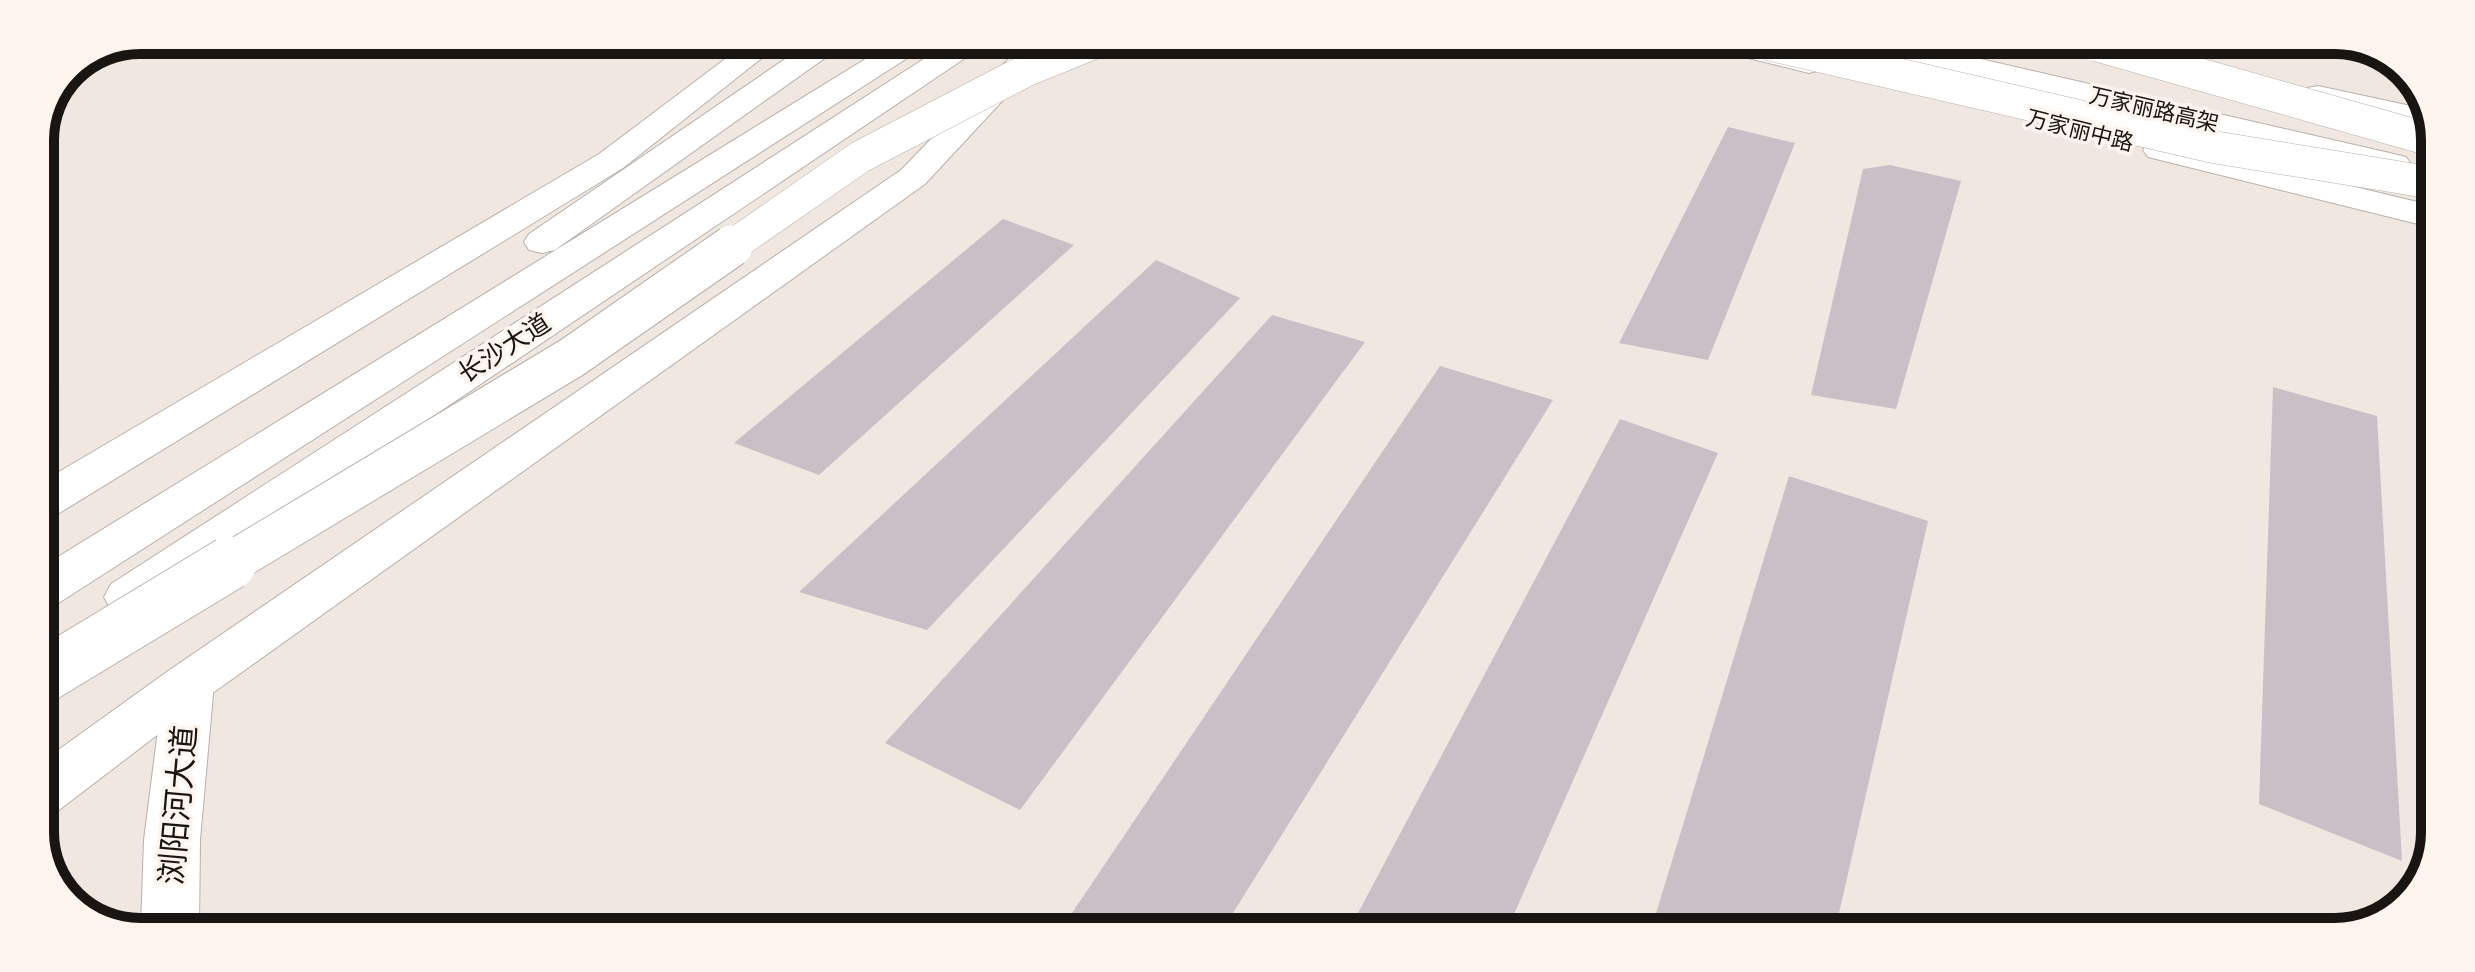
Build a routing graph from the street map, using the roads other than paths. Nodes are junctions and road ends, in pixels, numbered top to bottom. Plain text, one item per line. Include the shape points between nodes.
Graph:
1 (751, 54) edge
2 (812, 54) edge
3 (894, 54) edge
4 (952, 54) edge
5 (1031, 54) edge
6 (1067, 54) edge
7 (1767, 54) edge
8 (1810, 54) edge
9 (1917, 54) edge
10 (2011, 54) edge
11 (2128, 54) edge
12 (2129, 54) edge
13 (2417, 116) edge
14 (2421, 137) edge
15 (2421, 146) edge
16 (2421, 170) edge
17 (2421, 181) edge
18 (2421, 214) edge
19 (54, 496) edge
20 (54, 581) edge
21 (54, 582) edge
22 (54, 648) edge
23 (54, 670) edge
24 (189, 683) junction
25 (54, 783) edge
26 (170, 918) edge

1 - 19 main road via 611,161
2 - 20 main road
3 - 21 main road, 长沙大道
4 - 22 main road, 长沙大道
5 - 24 main road via 913,177
6 - 23 main road, bridge via 860,157 571,358
7 - 18 main road, 万家丽中路
8 - 17 main road, bridge via 2213,147
9 - 16 main road, 万家丽路高架
10 - 15 main road, 万家丽路高架
11 - 14 main road, bridge
12 - 13 main road
24 - 25 main road
24 - 26 main road, 浏阳河大道 via 172,840

